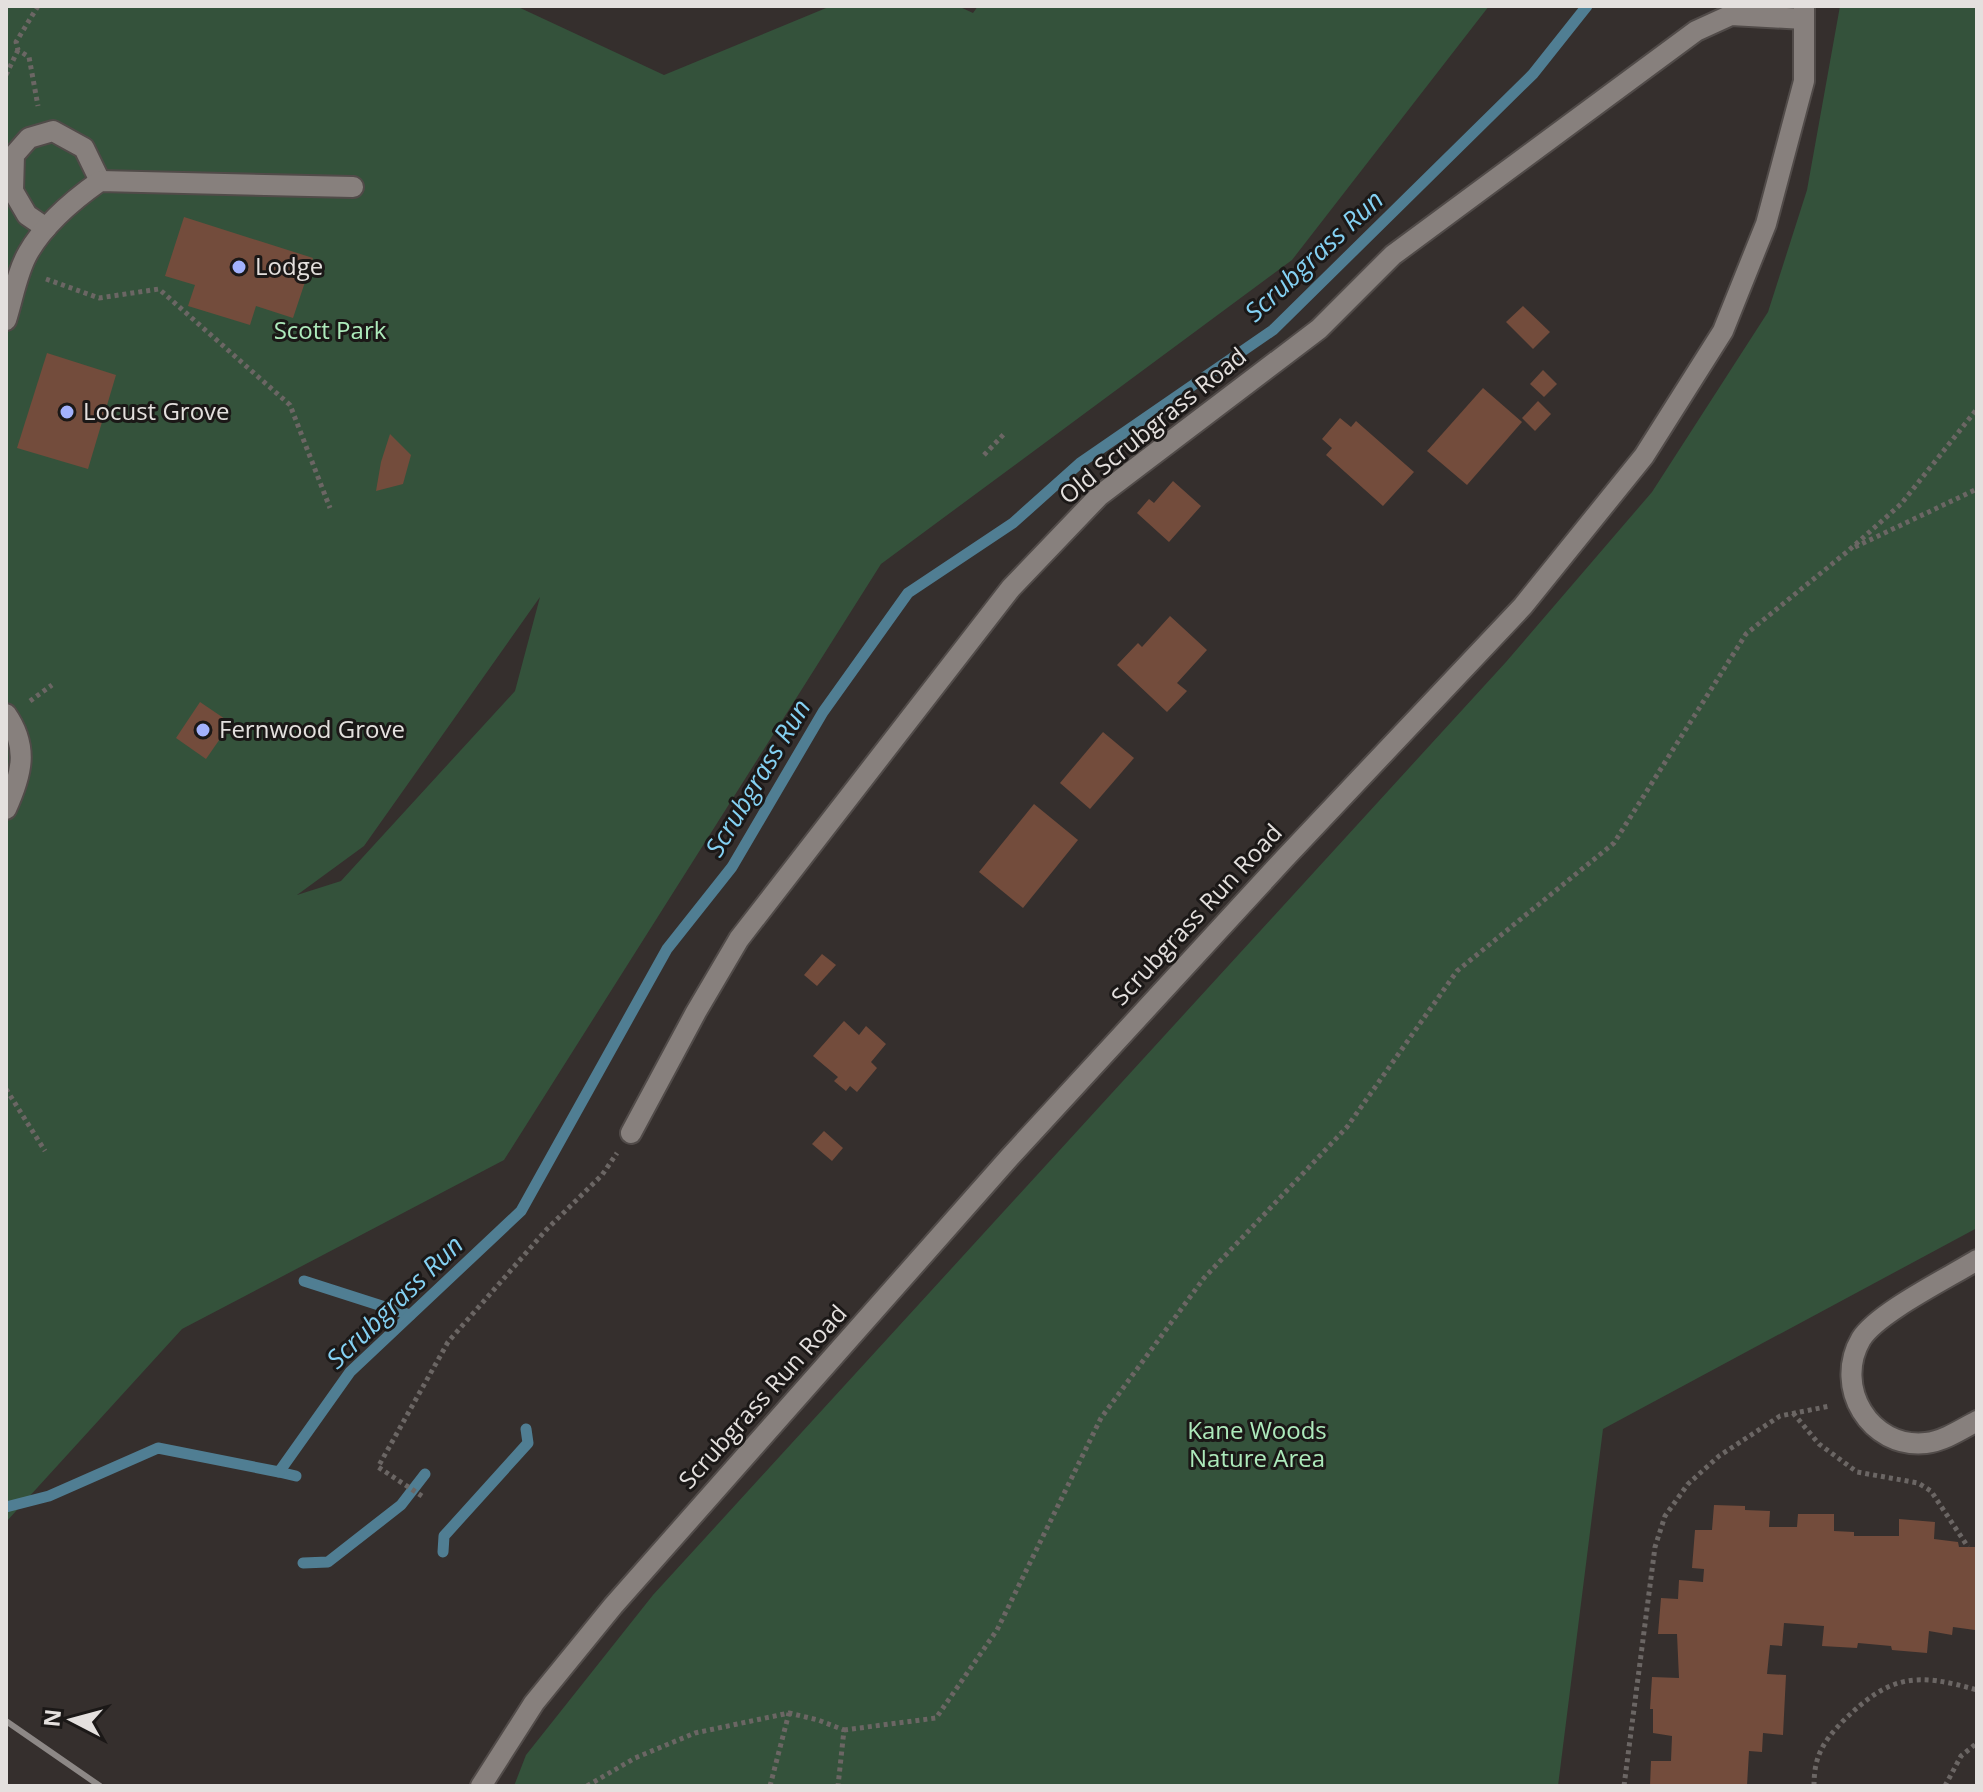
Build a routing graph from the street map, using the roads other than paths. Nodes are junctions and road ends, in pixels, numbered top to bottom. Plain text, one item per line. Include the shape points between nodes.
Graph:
1 (1804, 13) edge
2 (100, 181) junction
3 (353, 187) dead end
4 (46, 228) junction
5 (6, 320) edge
6 (15, 710) edge
7 (6, 809) edge
8 (631, 1133) road end
9 (1977, 1260) edge
10 (1977, 1421) edge
11 (481, 1786) edge

1 - 8 street, Old Scrubgrass Road via 1731,15 1696,31 1393,255 1319,329 1099,496 1011,588 739,939
1 - 11 street, Scrubgrass Run Road via 1804,81 1766,224 1723,331 1644,456 1523,606 1009,1158 613,1606 534,1703
2 - 3 street
2 - 4 street
2 - 4 street via 84,148 53,131 29,138 14,155 13,191 27,215
4 - 5 street via 27,254
6 - 7 street via 22,743 17,785
9 - 10 street via 1878,1321 1862,1337 1850,1379 1855,1401 1884,1435 1928,1443

